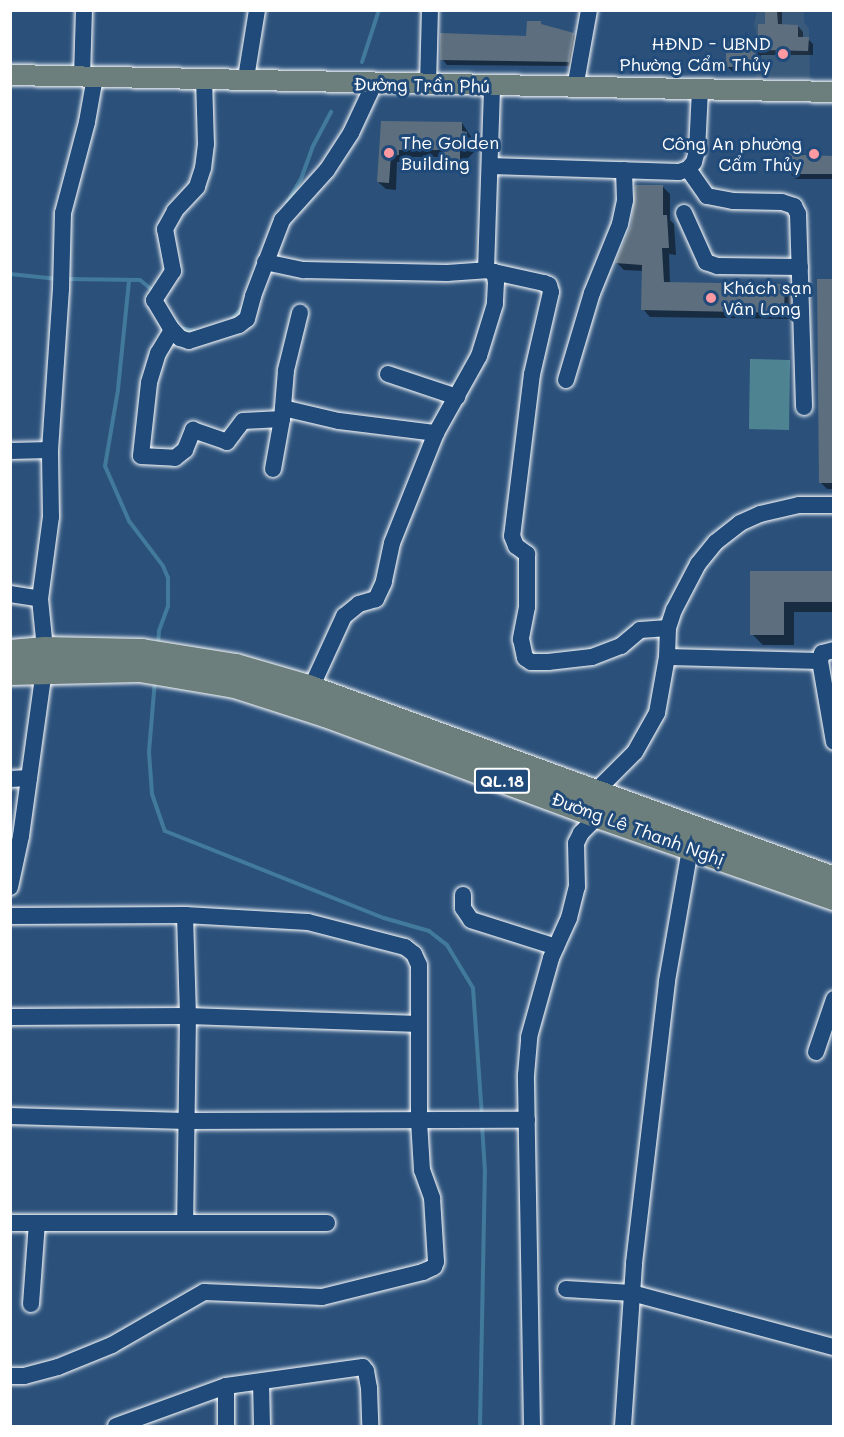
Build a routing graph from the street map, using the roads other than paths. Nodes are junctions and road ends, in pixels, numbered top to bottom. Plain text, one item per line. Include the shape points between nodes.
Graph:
1 (84, 10) edge
2 (257, 10) edge
3 (430, 10) edge
4 (589, 10) edge
5 (10, 75) edge
6 (89, 77) junction
7 (204, 78) junction
8 (246, 78) junction
9 (374, 84) junction
10 (428, 85) junction
11 (492, 86) junction
12 (574, 88) junction
13 (700, 90) junction
14 (834, 92) edge
15 (490, 166) junction
16 (688, 169) junction
17 (624, 170) junction
18 (684, 213) dead end
19 (265, 262) junction
20 (800, 267) junction
21 (490, 271) junction
22 (300, 314) dead end
23 (172, 330) junction
24 (388, 374) dead end
25 (566, 380) dead end
26 (457, 397) junction
27 (804, 407) dead end
28 (282, 414) junction
29 (436, 433) junction
30 (50, 450) junction
31 (10, 451) edge
32 (273, 469) dead end
33 (834, 505) edge
34 (10, 594) edge
35 (40, 599) junction
36 (668, 628) junction
37 (834, 650) edge
38 (10, 652) edge
39 (667, 657) junction
40 (44, 660) junction
41 (820, 661) junction
42 (170, 664) junction
43 (10, 673) edge
44 (311, 688) junction
45 (834, 742) edge
46 (429, 743) junction
47 (28, 778) junction
48 (10, 779) edge
49 (596, 791) junction
50 (598, 816) junction
51 (16, 837) edge
52 (690, 849) junction
53 (834, 879) edge
54 (10, 887) edge
55 (463, 895) dead end
56 (834, 898) edge
57 (185, 915) junction
58 (10, 916) edge
59 (556, 947) junction
60 (834, 999) edge
61 (188, 1016) junction
62 (10, 1017) edge
63 (419, 1024) junction
64 (816, 1052) dead end
65 (10, 1116) edge
66 (520, 1120) junction
67 (186, 1121) junction
68 (418, 1121) junction
69 (185, 1221) junction
70 (37, 1222) junction
71 (327, 1222) dead end
72 (10, 1223) edge
73 (566, 1289) dead end
74 (632, 1293) junction
75 (31, 1304) dead end
76 (834, 1347) edge
77 (10, 1376) edge
78 (261, 1382) junction
79 (226, 1386) junction
80 (116, 1426) edge
81 (226, 1426) edge
82 (262, 1426) edge
83 (370, 1426) edge
84 (532, 1426) edge
85 (623, 1426) edge

1 - 6 street
2 - 8 street
3 - 10 street
4 - 12 street
5 - 6 main road, Đường Trần Phú
6 - 7 main road, Đường Trần Phú
6 - 30 street via 87,122 63,213
7 - 8 main road, Đường Trần Phú
7 - 23 street via 203,168 197,187 165,229 173,272 156,296
8 - 9 main road, Đường Trần Phú
9 - 10 main road, Đường Trần Phú
9 - 19 street via 351,133 327,170 282,220
10 - 11 main road, Đường Trần Phú
11 - 12 main road, Đường Trần Phú
11 - 15 street
12 - 13 main road, Đường Trần Phú
13 - 14 main road, Đường Trần Phú
13 - 16 street via 697,151
15 - 17 street
15 - 21 street
16 - 17 street
16 - 20 street via 707,196 794,206 798,214
17 - 25 street via 625,200 620,224 592,293
18 - 20 street via 706,262 717,266
19 - 21 street via 304,270
19 - 23 street via 247,319 239,325 189,341
20 - 27 street
21 - 26 street via 495,304 479,356
21 - 36 street via 544,283 551,292 532,374 512,536 516,546 527,554 527,607 521,639 525,658 548,662 592,657 621,646 640,630
22 - 28 street via 286,370
23 - 28 street via 158,353 149,382 141,456 175,458 185,450 193,430 227,442 243,421
24 - 26 street
26 - 29 street
28 - 29 street
28 - 32 street
29 - 44 street via 393,543 376,600 359,604 344,616
30 - 31 street
30 - 35 street via 51,517
33 - 36 street via 800,505 740,523 716,542 698,564
34 - 35 street
35 - 40 street
36 - 39 street
37 - 41 street via 822,653
38 - 40 highway, QL.18
39 - 41 street
39 - 49 street via 657,713 635,752
40 - 42 highway, QL.18
40 - 43 highway, QL.18
40 - 47 street
41 - 45 street
42 - 44 highway, Đường Lê Thanh Nghị / QL.18 via 236,666
42 - 46 highway, Đường Lê Thanh Nghị / QL.18 via 325,715
44 - 46 highway, Đường Lê Thanh Nghị / QL.18
46 - 49 highway, Đường Lê Thanh Nghị / QL.18
46 - 50 highway, Đường Lê Thanh Nghị / QL.18
47 - 48 street
47 - 51 street
49 - 53 highway, Đường Lê Thanh Nghị / QL.18
50 - 52 highway, Đường Lê Thanh Nghị / QL.18
50 - 59 street via 576,843 577,887
51 - 54 street
52 - 56 highway, Đường Lê Thanh Nghị / QL.18
52 - 74 street via 668,981
55 - 59 street via 463,908 471,920
57 - 58 street
57 - 61 street
57 - 63 street via 308,922 405,946 419,965
59 - 66 street via 529,1037
60 - 64 street
61 - 62 street
61 - 63 street
61 - 67 street
63 - 68 street
65 - 67 street
66 - 68 street
66 - 84 street
67 - 68 street
67 - 69 street
68 - 77 street via 422,1170 432,1198 436,1262 430,1269 322,1297 204,1292 112,1344 58,1367
69 - 70 street
69 - 71 street
70 - 72 street
70 - 75 street
73 - 74 street
74 - 76 street
74 - 85 street
78 - 79 street
78 - 82 street
78 - 83 street via 363,1367 369,1388
79 - 80 street
79 - 81 street

